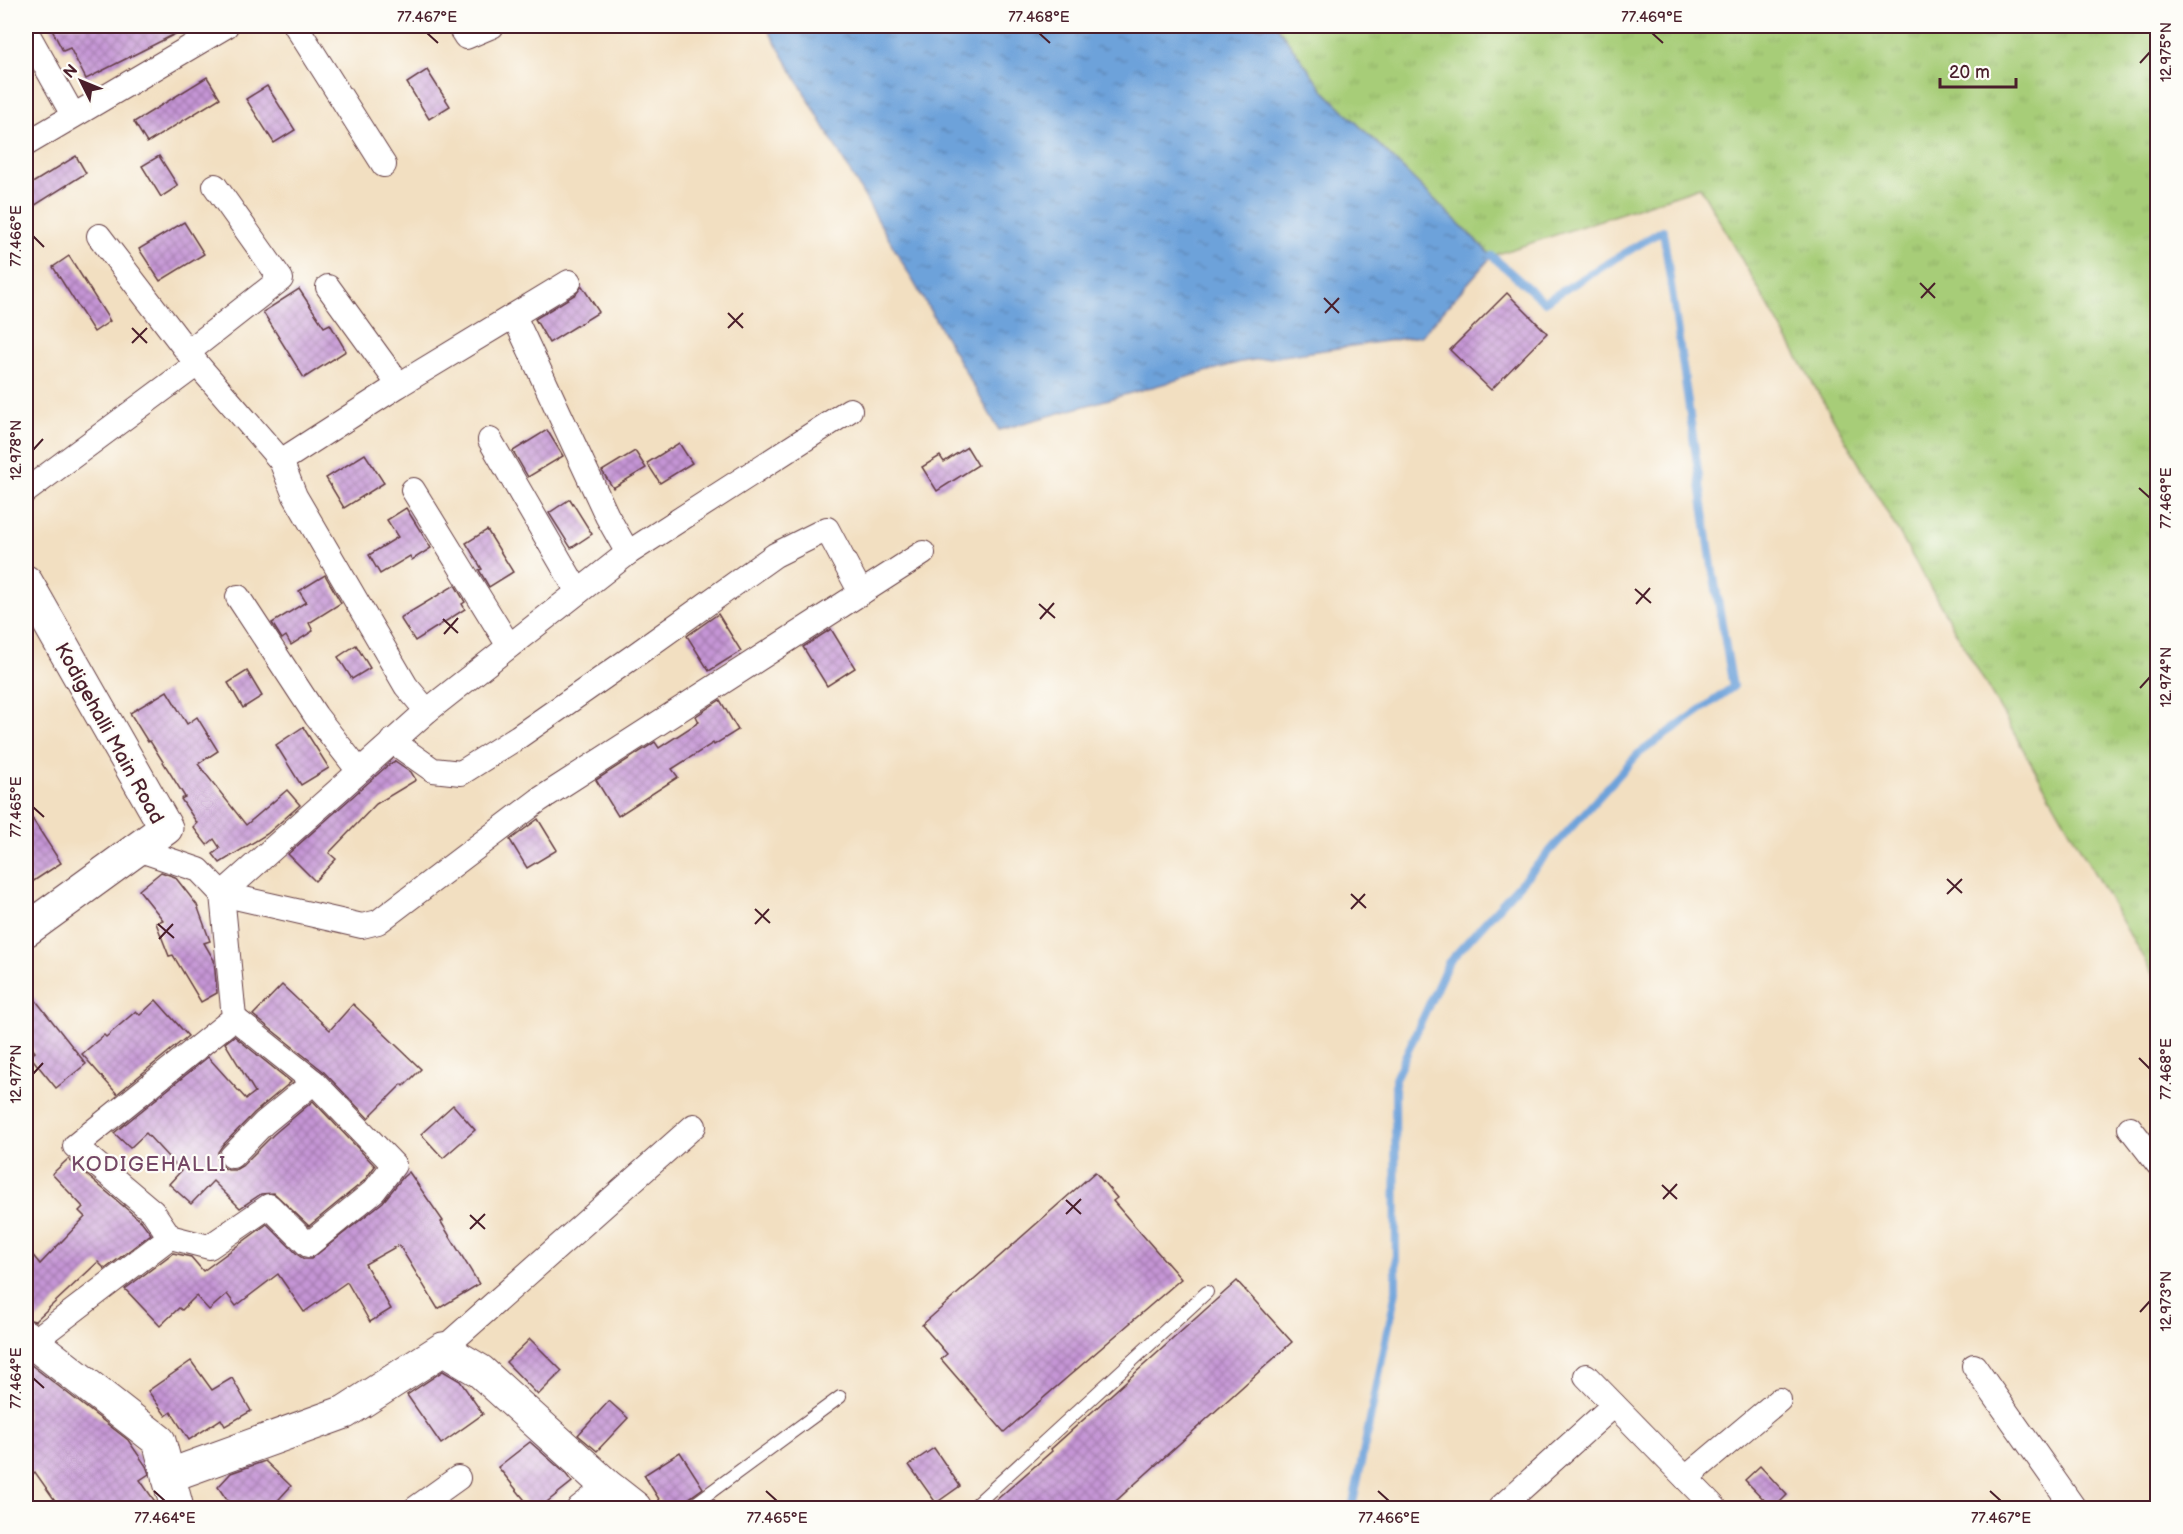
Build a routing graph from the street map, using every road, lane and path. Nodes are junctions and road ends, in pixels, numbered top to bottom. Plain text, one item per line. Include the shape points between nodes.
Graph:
1 (226, 26) edge
2 (296, 26) edge
3 (459, 26) edge
4 (492, 26) edge
5 (26, 31) edge
6 (73, 115) junction
7 (26, 144) edge
8 (384, 165) dead end
9 (215, 186) dead end
10 (99, 236) dead end
11 (569, 282) dead end
12 (328, 287) dead end
13 (514, 316) junction
14 (193, 358) junction
15 (399, 386) junction
16 (850, 410) dead end
17 (490, 440) dead end
18 (281, 461) junction
19 (412, 490) dead end
20 (26, 491) edge
21 (628, 553) junction
22 (923, 553) dead end
23 (26, 582) edge
24 (578, 592) junction
25 (861, 593) junction
26 (238, 597) dead end
27 (509, 646) junction
28 (427, 711) junction
29 (392, 741) junction
30 (358, 771) junction
31 (137, 849) junction
32 (222, 894) junction
33 (28, 922) edge
34 (234, 1018) junction
35 (314, 1082) junction
36 (694, 1126) dead end
37 (2130, 1128) dead end
38 (232, 1156) dead end
39 (2157, 1164) edge
40 (170, 1237) junction
41 (1207, 1293) dead end
42 (28, 1342) edge
43 (443, 1349) junction
44 (1974, 1366) dead end
45 (1586, 1376) dead end
46 (840, 1396) dead end
47 (1779, 1400) dead end
48 (1614, 1405) junction
49 (168, 1476) junction
50 (458, 1478) dead end
51 (1686, 1478) junction
52 (607, 1486) junction
53 (177, 1509) edge
54 (416, 1509) edge
55 (579, 1509) edge
56 (635, 1509) edge
57 (689, 1509) edge
58 (972, 1509) edge
59 (1500, 1509) edge
60 (1715, 1509) edge
61 (2074, 1509) edge

1 - 6 street
2 - 8 street
3 - 4 street via 466,37
5 - 6 street
6 - 7 street
9 - 14 street via 281,279
10 - 14 street
11 - 13 street
12 - 15 street
13 - 15 street
13 - 21 street
14 - 18 street
14 - 20 street
15 - 18 street
16 - 21 street
17 - 24 street
18 - 28 street via 295,496 406,686
19 - 27 street
21 - 24 street
22 - 25 street
23 - 31 street, Kodigehalli Main Road via 166,828
24 - 27 street
25 - 29 street via 827,530 775,555 461,773 433,770
25 - 32 street via 539,800 378,922 362,926
26 - 30 street via 316,716
27 - 28 street
28 - 29 street
29 - 30 street
30 - 32 street
31 - 32 street via 199,870
31 - 33 street, Kodigehalli Main Road
32 - 34 street
34 - 35 street
34 - 40 street via 75,1146 153,1212
35 - 38 street via 264,1123
35 - 40 street via 394,1165 374,1191 308,1245 269,1206 209,1247
36 - 43 street
37 - 39 street
40 - 42 street
41 - 58 lane
42 - 49 street via 159,1441
43 - 49 street via 345,1412
43 - 52 street via 480,1371
44 - 61 street
45 - 48 street
46 - 57 lane
47 - 51 street
48 - 51 street
48 - 59 street
49 - 53 street
50 - 54 street
51 - 60 street
52 - 55 street
52 - 56 street

